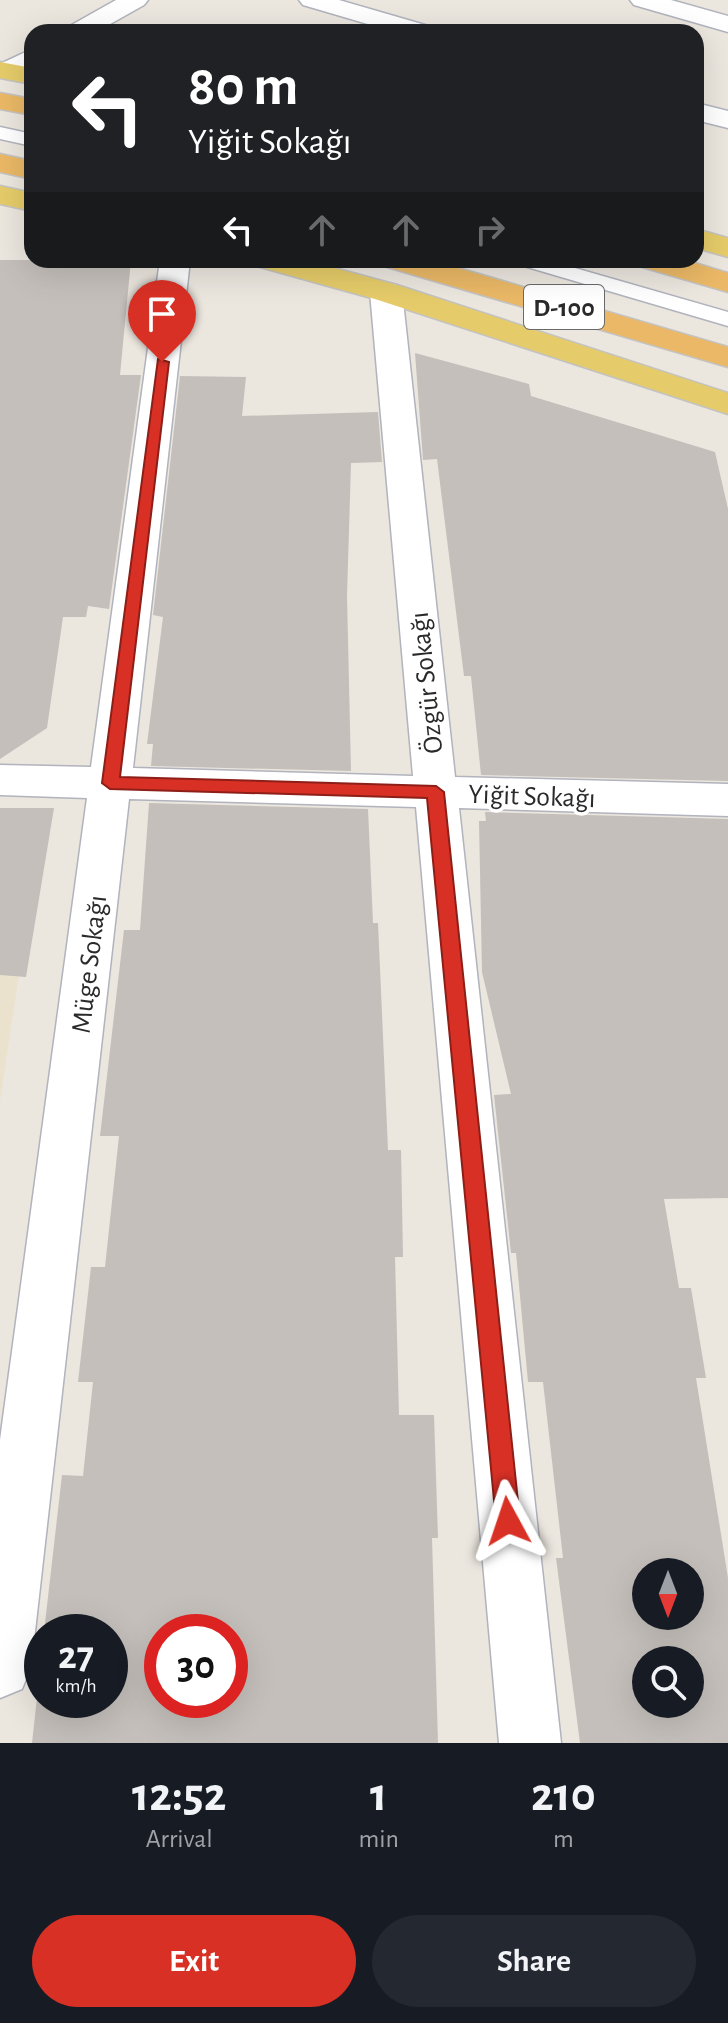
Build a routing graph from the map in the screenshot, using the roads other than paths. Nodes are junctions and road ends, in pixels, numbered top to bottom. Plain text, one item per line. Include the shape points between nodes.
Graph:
1 (135, 0) edge
2 (312, 0) edge
3 (643, 0) edge
4 (92, 24) edge
5 (395, 24) edge
6 (728, 24) edge
7 (0, 101) edge
8 (24, 106) edge
9 (704, 113) edge
10 (728, 120) edge
11 (0, 133) edge
12 (24, 138) edge
13 (0, 163) edge
14 (24, 168) edge
15 (0, 195) edge
16 (24, 200) edge
17 (704, 240) edge
18 (728, 248) edge
19 (174, 268) edge
20 (332, 268) edge
21 (552, 268) edge
22 (679, 268) edge
23 (392, 276) edge
24 (728, 283) edge
25 (728, 319) edge
26 (728, 357) edge
27 (728, 404) edge
28 (0, 780) edge
29 (110, 783) junction
30 (436, 792) junction
31 (728, 800) edge
32 (0, 1667) edge
33 (530, 1743) edge

1 - 4 street
2 - 5 street
3 - 6 street
7 - 8 highway
9 - 10 street
11 - 12 lane
13 - 14 highway
15 - 16 main road
17 - 18 main road
19 - 29 street, Müge Sokağı
20 - 23 main road
21 - 25 lane
22 - 24 highway
23 - 26 highway, D-100
23 - 27 main road
23 - 30 street, Özgür Sokağı
28 - 29 street, Yiğit Sokağı
29 - 30 street, Yiğit Sokağı
29 - 32 street, Müge Sokağı
30 - 31 street, Yiğit Sokağı
30 - 33 street, Özgür Sokağı

